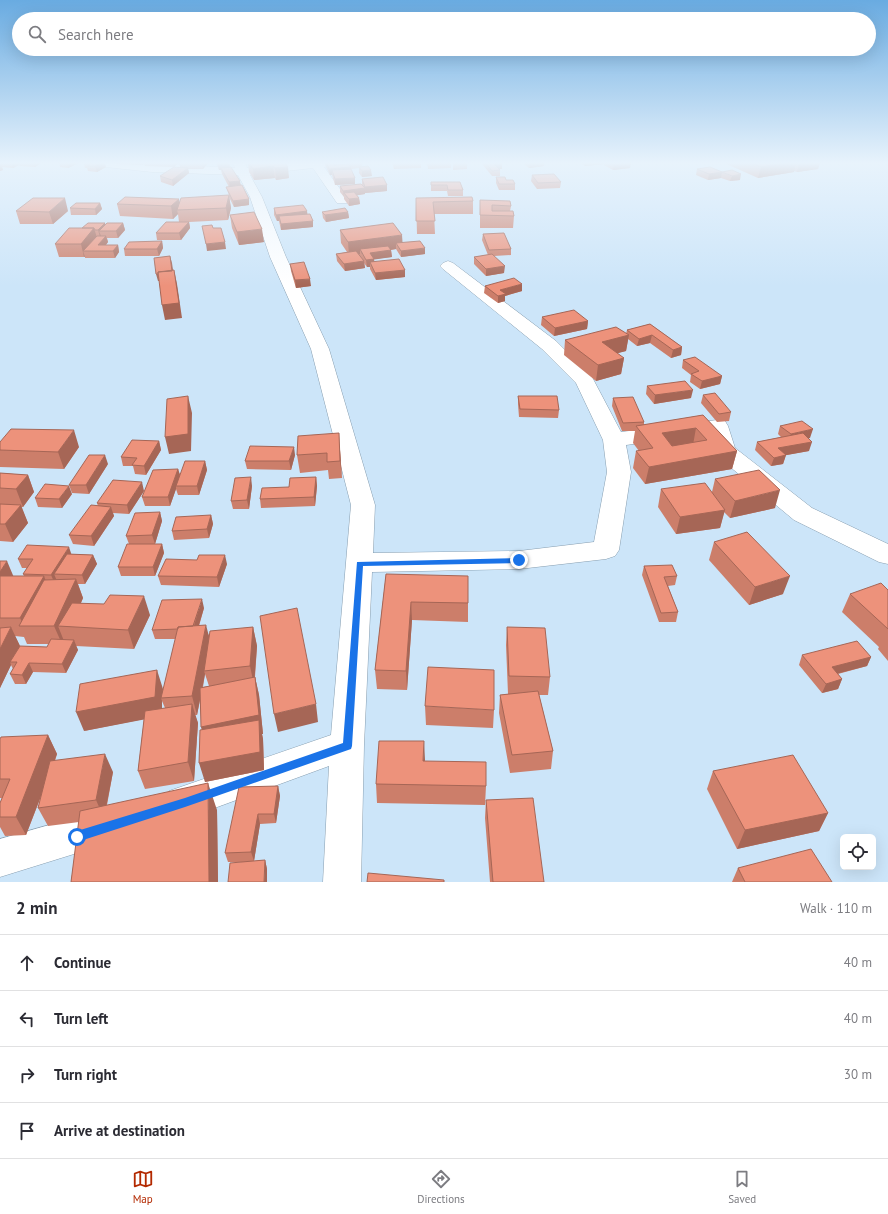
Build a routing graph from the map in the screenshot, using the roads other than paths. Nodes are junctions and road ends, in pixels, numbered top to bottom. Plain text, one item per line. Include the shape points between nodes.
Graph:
1 (258, 203) edge
2 (448, 266) dead end
3 (614, 440) junction
4 (888, 555) edge
5 (360, 564) junction
6 (348, 746) junction
7 (0, 858) edge
8 (342, 882) edge

1 - 5 street via 278,257 320,349 363,505
2 - 3 street via 549,345 585,381
3 - 4 street via 717,426 725,451 804,514
3 - 5 street via 619,472 606,550 519,560
5 - 6 street
6 - 7 street via 145,815
6 - 8 street

